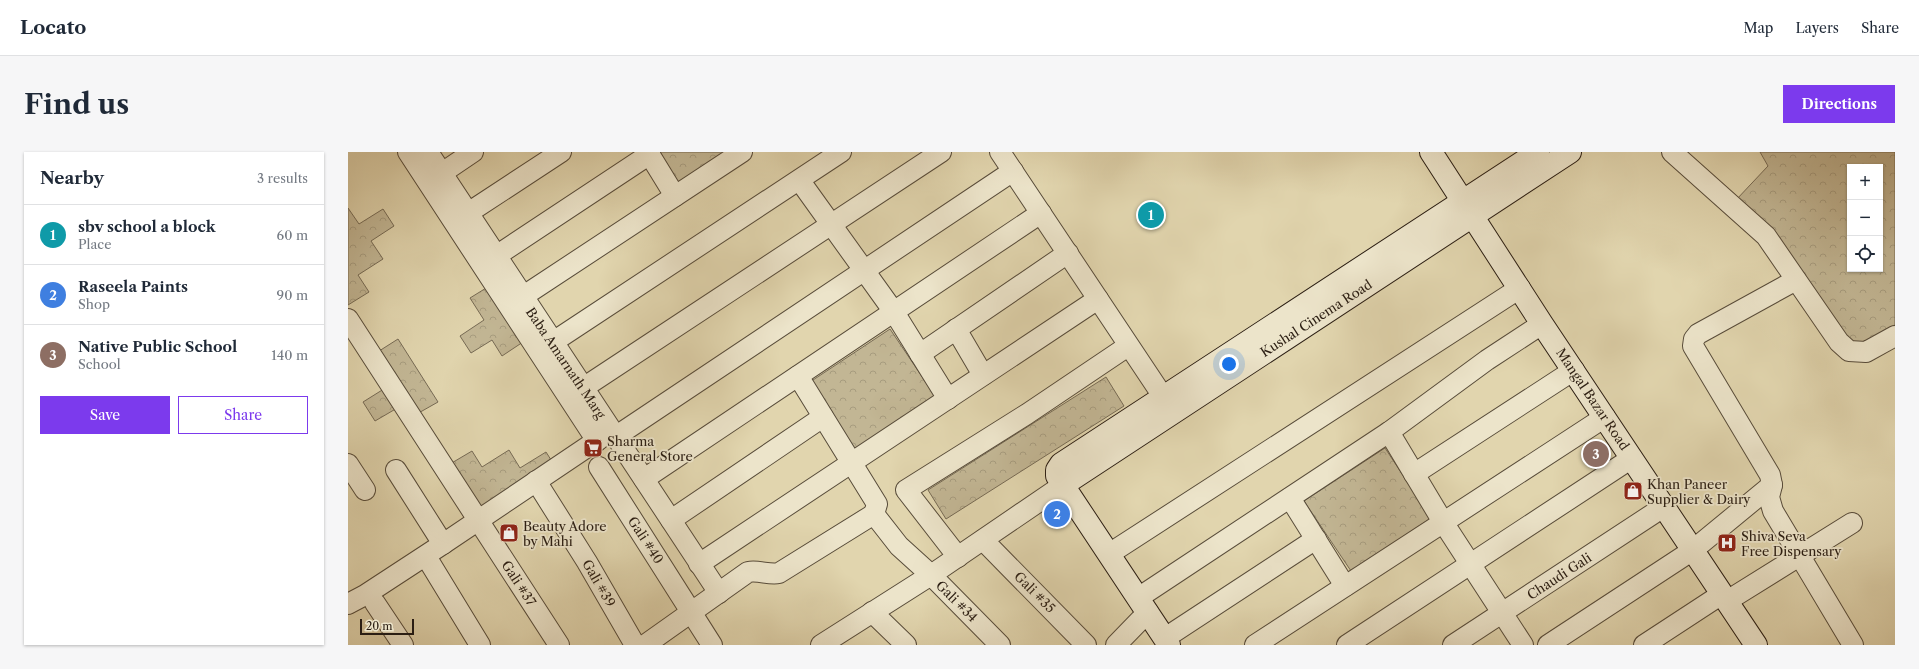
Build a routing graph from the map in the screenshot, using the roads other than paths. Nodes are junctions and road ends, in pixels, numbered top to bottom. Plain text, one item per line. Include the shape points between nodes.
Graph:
1 (408, 152) edge
2 (428, 152) edge
3 (473, 152) edge
4 (561, 152) edge
5 (742, 152) edge
6 (841, 152) edge
7 (941, 152) edge
8 (1000, 152) edge
9 (1431, 152) edge
10 (1538, 152) edge
11 (1570, 152) edge
12 (1672, 152) edge
13 (649, 153) edge
14 (1013, 171) junction
15 (442, 173) junction
16 (800, 181) junction
17 (675, 196) junction
18 (1468, 209) junction
19 (468, 213) junction
20 (1041, 213) junction
21 (830, 225) junction
22 (1068, 253) junction
23 (496, 256) junction
24 (864, 270) junction
25 (1796, 280) junction
26 (1520, 288) junction
27 (522, 297) junction
28 (1098, 299) junction
29 (894, 312) junction
30 (348, 319) edge
31 (1542, 324) junction
32 (956, 329) junction
33 (1895, 336) edge
34 (553, 342) junction
35 (1128, 346) junction
36 (920, 354) junction
37 (1574, 370) junction
38 (983, 375) junction
39 (798, 376) junction
40 (583, 388) junction
41 (948, 398) junction
42 (1168, 405) junction
43 (823, 417) junction
44 (1605, 417) junction
45 (1389, 432) junction
46 (608, 436) junction
47 (1632, 458) junction
48 (348, 464) edge
49 (850, 464) junction
50 (599, 467) dead end
51 (396, 470) dead end
52 (1414, 474) junction
53 (1060, 477) junction
54 (644, 479) junction
55 (536, 481) junction
56 (1772, 485) junction
57 (365, 490) dead end
58 (1290, 498) junction
59 (1665, 506) junction
60 (874, 514) junction
61 (479, 520) junction
62 (671, 520) junction
63 (1443, 522) junction
64 (1852, 523) dead end
65 (1316, 539) junction
66 (983, 540) junction
67 (443, 544) junction
68 (1693, 550) junction
69 (1109, 554) junction
70 (1799, 556) junction
71 (958, 557) junction
72 (430, 563) dead end
73 (699, 564) junction
74 (1470, 564) junction
75 (930, 575) junction
76 (1345, 586) junction
77 (719, 594) junction
78 (1725, 598) junction
79 (375, 603) dead end
80 (348, 604) edge
81 (1143, 605) junction
82 (872, 612) junction
83 (693, 613) junction
84 (1502, 613) junction
85 (1167, 642) edge
86 (1749, 643) edge
87 (1119, 644) edge
88 (403, 645) edge
89 (480, 645) edge
90 (559, 645) edge
91 (635, 645) edge
92 (645, 645) edge
93 (712, 645) edge
94 (822, 645) edge
95 (906, 645) edge
96 (1000, 645) edge
97 (1086, 645) edge
98 (1255, 645) edge
99 (1347, 645) edge
100 (1453, 645) edge
101 (1523, 645) edge
102 (1548, 645) edge
103 (1644, 645) edge
104 (1853, 645) edge

1 - 46 street
2 - 15 street, Baba Amarnath Marg
3 - 15 street
4 - 19 street
5 - 17 street
6 - 16 street
7 - 21 street
8 - 14 street
9 - 18 street, Mangal Bazar Road
10 - 18 street, Kushal Cinema Road
11 - 18 street, Kushal Cinema Road
12 - 25 street via 1766,236
13 - 17 street
13 - 23 street
14 - 20 street
14 - 24 street
15 - 19 street, Baba Amarnath Marg
16 - 21 street
16 - 34 street
17 - 27 street
18 - 26 street, Mangal Bazar Road
18 - 42 street, Kushal Cinema Road
19 - 23 street, Baba Amarnath Marg
20 - 22 street
20 - 29 street
21 - 24 street
21 - 40 street
22 - 28 street
22 - 32 street
23 - 27 street, Baba Amarnath Marg
24 - 29 street
24 - 46 street
25 - 33 street via 1838,342 1849,351 1866,352
25 - 56 street via 1698,334 1693,346 1770,475
26 - 31 street, Mangal Bazar Road
26 - 69 street
27 - 34 street, Baba Amarnath Marg
28 - 35 street
28 - 38 street
29 - 36 street
29 - 39 street
30 - 61 street, Gali #37
31 - 37 street, Mangal Bazar Road
31 - 45 street
32 - 36 street
32 - 38 street
34 - 40 street, Baba Amarnath Marg
35 - 42 street
35 - 71 street via 1027,414 906,490
36 - 41 street
37 - 44 street, Mangal Bazar Road
37 - 52 street
38 - 41 street
39 - 43 street
39 - 54 street
40 - 46 street, Baba Amarnath Marg
41 - 49 street
42 - 53 street, Kushal Cinema Road
43 - 49 street
43 - 62 street
44 - 47 street, Mangal Bazar Road
44 - 63 street
45 - 52 street
45 - 58 street
46 - 54 street, Baba Amarnath Marg
46 - 55 street
47 - 59 street, Mangal Bazar Road
47 - 74 street
48 - 57 street
49 - 60 street via 876,504
49 - 73 street
50 - 83 street, Gali #40
51 - 67 street
52 - 63 street
53 - 66 street
53 - 69 street
54 - 62 street, Baba Amarnath Marg
55 - 61 street
55 - 91 street, Gali #39
56 - 68 street
56 - 70 street via 1769,497 1773,511
58 - 65 street
58 - 81 street
59 - 68 street, Mangal Bazar Road
59 - 84 street, Chaudi Gali
60 - 75 street, Gali #34 via 899,546
60 - 77 street via 779,573 748,572
61 - 67 street
61 - 90 street, Gali #37
62 - 73 street, Baba Amarnath Marg
63 - 74 street
63 - 76 street
64 - 70 street
65 - 76 street
65 - 85 street
66 - 71 street
66 - 97 street, Gali #35
67 - 80 street
68 - 78 street, Mangal Bazar Road
68 - 102 street
69 - 81 street
70 - 78 street
70 - 104 street
71 - 75 street
72 - 89 street
73 - 77 street, Baba Amarnath Marg
74 - 84 street
74 - 99 street
75 - 82 street
75 - 96 street, Gali #34
76 - 98 street
77 - 83 street
78 - 86 street, Mangal Bazar Road
78 - 103 street
79 - 88 street
81 - 85 street
81 - 87 street
82 - 94 street
82 - 95 street
83 - 92 street
83 - 93 street, Gali #40
84 - 100 street, Chaudi Gali
84 - 101 street

